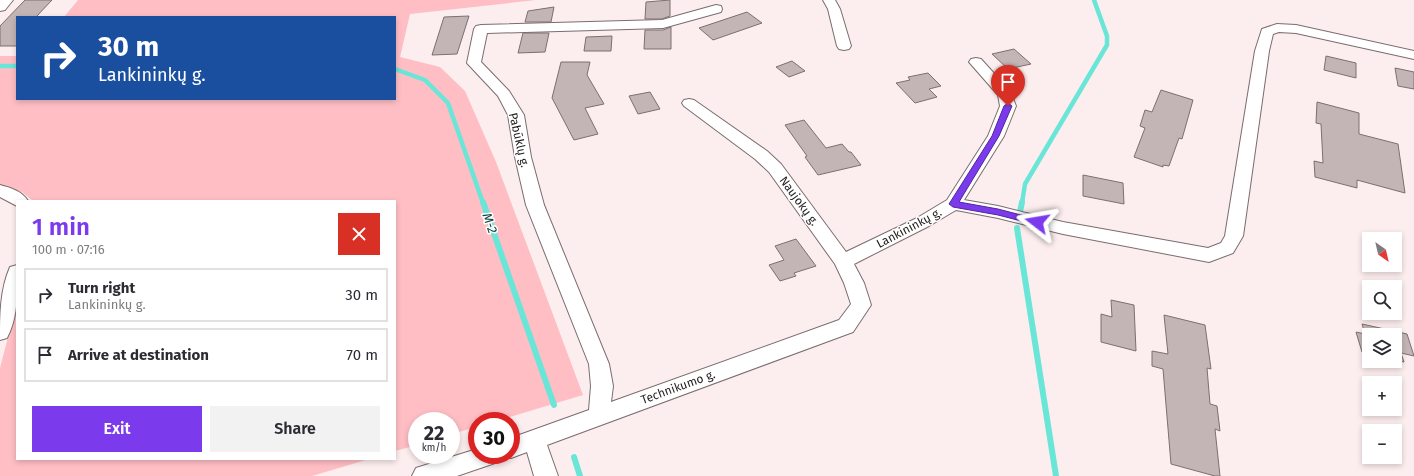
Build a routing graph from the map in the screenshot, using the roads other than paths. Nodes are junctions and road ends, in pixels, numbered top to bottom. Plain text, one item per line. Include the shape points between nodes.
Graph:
1 (7, 0) edge
2 (829, 0) edge
3 (0, 7) edge
4 (716, 9) dead end
5 (844, 46) dead end
6 (1414, 55) edge
7 (976, 62) dead end
8 (689, 103) dead end
9 (0, 191) edge
10 (18, 200) edge
11 (953, 204) junction
12 (842, 261) junction
13 (16, 276) edge
14 (846, 326) joint
15 (0, 332) edge
16 (599, 416) junction
17 (535, 441) junction
18 (520, 445) edge
19 (468, 462) edge
20 (424, 476) edge
21 (546, 476) edge

1 - 3 street
2 - 5 street
4 - 16 street, Pabūklų g. via 663,24 481,29 474,63 504,94 516,115 535,205 599,364 602,386
6 - 11 street via 1296,29 1277,28 1267,32 1234,236 1227,248 1209,255 1063,228
7 - 11 street, Lankininkų g. via 1005,94 1008,106 996,136
8 - 12 street, Naujokų g. via 775,168
9 - 10 street
11 - 12 street, Lankininkų g. via 923,222
12 - 14 street, Naujokų g. via 854,283 861,305
13 - 15 street
14 - 16 street, Technikumo g.
16 - 17 street, Technikumo g.
17 - 18 street, Technikumo g.
17 - 21 street
19 - 20 street

